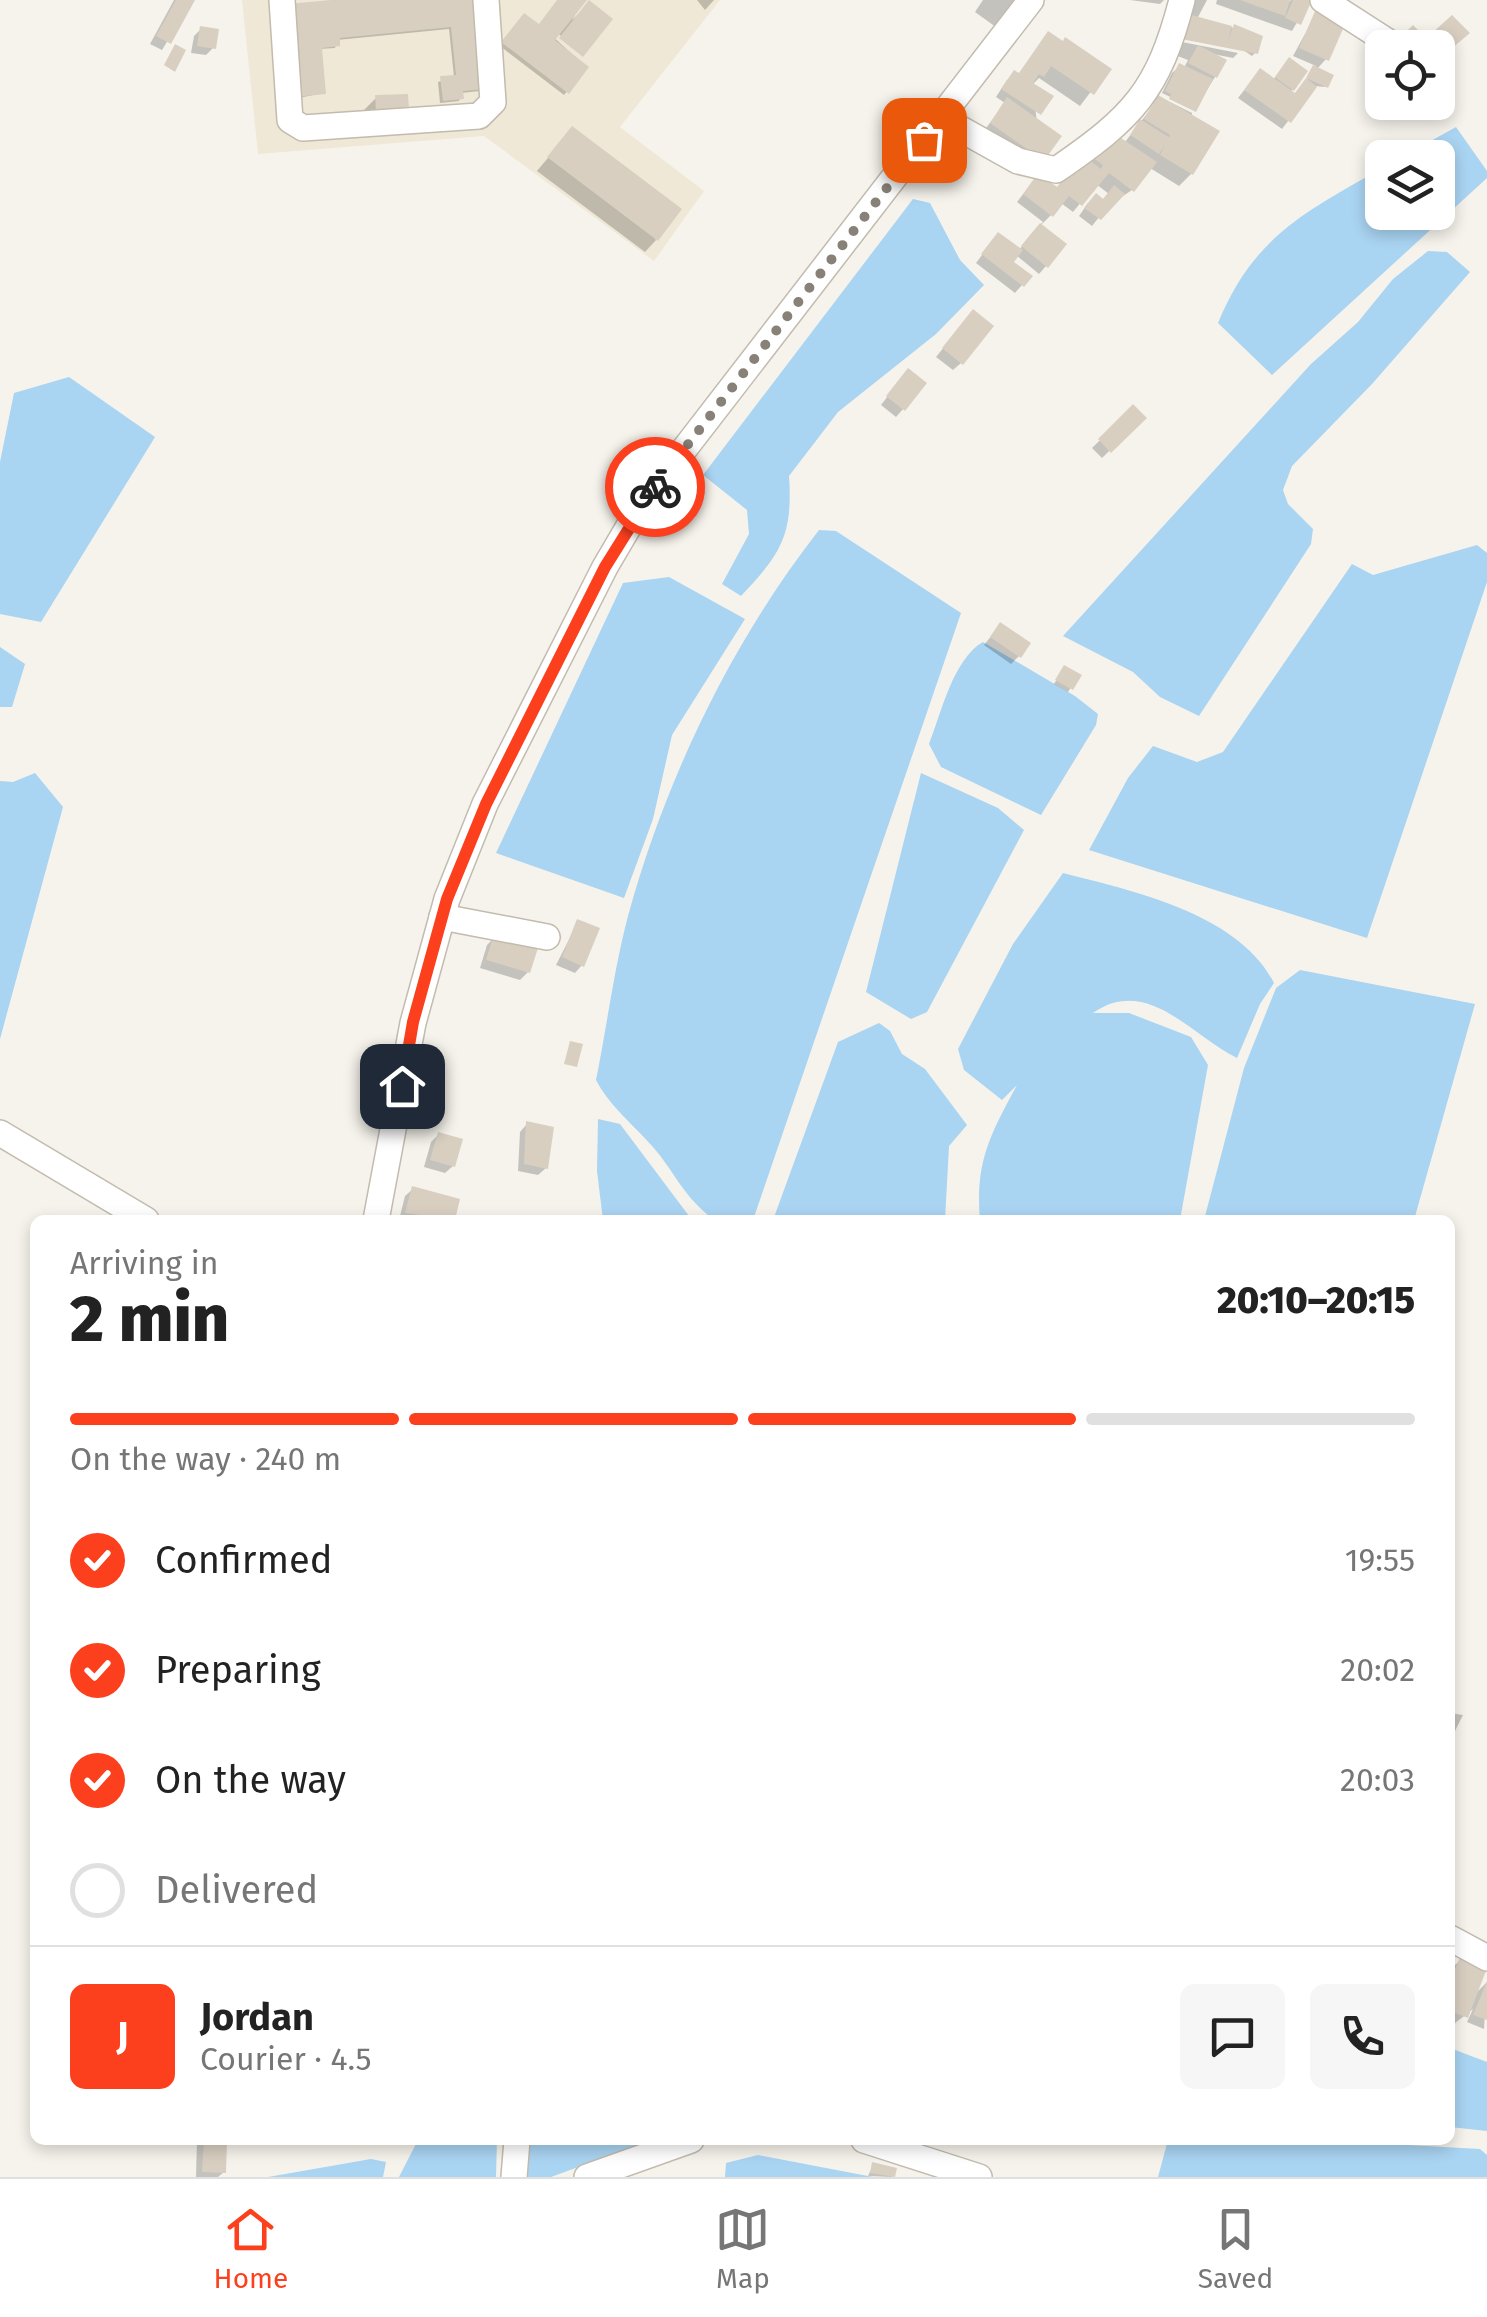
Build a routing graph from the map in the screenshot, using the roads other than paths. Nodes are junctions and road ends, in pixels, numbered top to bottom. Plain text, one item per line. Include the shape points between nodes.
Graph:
1 (282, 0) edge
2 (486, 0) edge
3 (1031, 0) edge
4 (1182, 0) edge
5 (1324, 0) edge
6 (1371, 30) edge
7 (958, 127) junction
8 (442, 917) junction
9 (547, 937) dead end
10 (0, 1134) edge
11 (138, 1215) edge
12 (377, 1215) edge
13 (1455, 1941) edge
14 (1487, 1958) edge
15 (517, 2145) edge
16 (676, 2145) edge
17 (880, 2145) edge
18 (514, 2177) edge
19 (587, 2177) edge
20 (980, 2177) edge

1 - 2 street via 290,120 302,128 479,116 488,110 493,102
3 - 7 street
4 - 7 street via 1158,74 1126,119 1056,170 1018,161
5 - 6 street
7 - 8 street via 642,504 486,804
8 - 9 street
8 - 12 street via 413,1022
10 - 11 street
13 - 14 street
15 - 18 street
16 - 19 street
17 - 20 street

